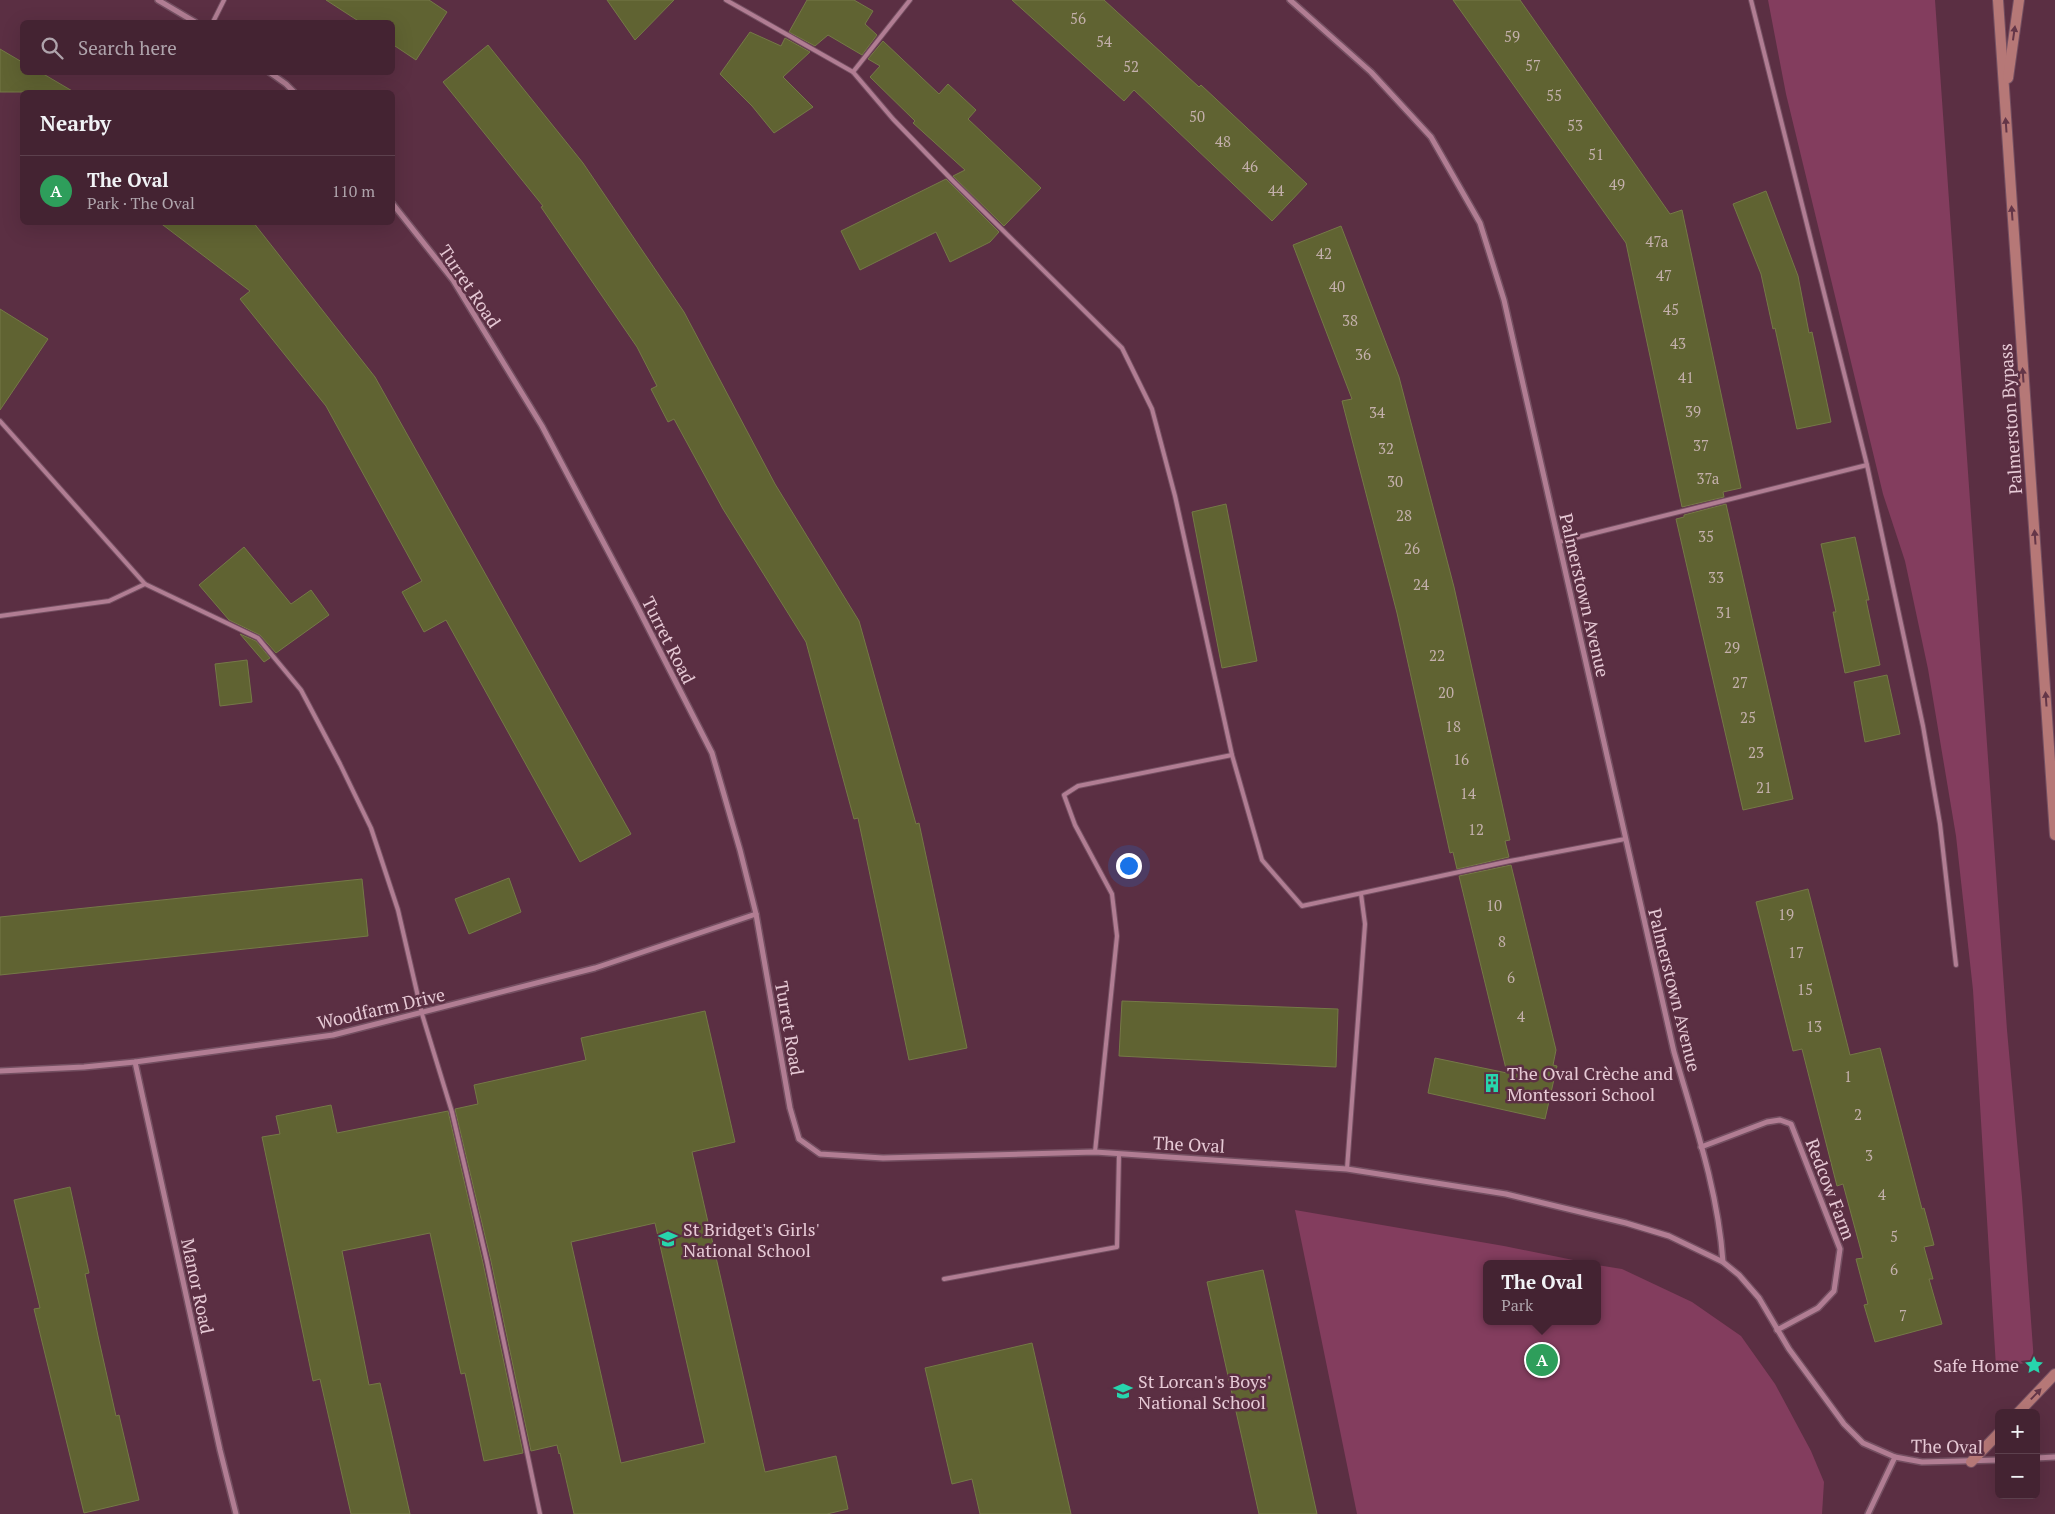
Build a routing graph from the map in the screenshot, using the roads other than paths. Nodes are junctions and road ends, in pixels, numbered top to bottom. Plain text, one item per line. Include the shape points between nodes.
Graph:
1 (158, 0) edge
2 (224, 0) edge
3 (726, 0) edge
4 (910, 0) edge
5 (1290, 0) edge
6 (1751, 0) edge
7 (1998, 0) edge
8 (2019, 0) edge
9 (191, 20) edge
10 (213, 20) edge
11 (853, 72) junction
12 (273, 75) edge
13 (292, 90) edge
14 (2005, 99) junction
15 (395, 207) edge
16 (0, 421) edge
17 (1867, 465) junction
18 (1559, 542) junction
19 (145, 584) junction
20 (0, 616) edge
21 (1232, 755) junction
22 (2055, 835) edge
23 (1625, 839) junction
24 (1361, 894) junction
25 (756, 914) junction
26 (1956, 965) dead end
27 (422, 1014) junction
28 (135, 1062) junction
29 (0, 1071) edge
30 (799, 1140) joint
31 (1701, 1147) junction
32 (1095, 1152) junction
33 (1119, 1154) junction
34 (1347, 1169) junction
35 (1723, 1262) junction
36 (944, 1279) dead end
37 (1778, 1330) junction
38 (2055, 1374) edge
39 (2022, 1409) edge
40 (1995, 1437) edge
41 (1895, 1457) junction
42 (2055, 1457) edge
43 (2040, 1458) edge
44 (1995, 1460) edge
45 (1971, 1462) junction
46 (236, 1514) edge
47 (540, 1514) edge
48 (1868, 1514) edge

1 - 9 street
2 - 10 lane
3 - 11 lane
4 - 11 lane
5 - 18 street, Palmerstown Avenue via 1372,72 1431,137 1480,223 1504,300
6 - 17 lane
7 - 14 main road, Palmerston Bypass
14 -> 8 main road
11 - 21 lane via 893,119 1122,348 1152,409 1175,496
12 - 13 street
22 -> 14 main road, Palmerston Bypass
15 - 25 street, Turret Road via 453,280 542,426 712,753
16 - 19 lane
17 - 18 lane
17 - 26 lane via 1923,726
18 - 23 street, Palmerstown Avenue
19 - 20 lane via 109,601
19 - 27 lane via 258,638 301,690 371,828 398,910
21 - 24 lane via 1262,860 1302,906
21 - 32 lane via 1078,786 1064,795 1075,825 1112,894 1117,936
23 - 24 lane
23 - 31 street, Palmerstown Avenue via 1674,1052
24 - 34 lane via 1365,924
25 - 27 street, Woodfarm Drive via 595,968
25 - 30 street, Turret Road via 790,1108
27 - 28 street, Woodfarm Drive via 333,1036
27 - 47 lane via 454,1122
28 - 29 street, Woodfarm Drive
28 - 46 street, Manor Road
30 - 32 street, The Oval via 820,1154 883,1158
31 - 35 street, Palmerstown Avenue via 1721,1227
31 - 37 street, Redcow Farm via 1767,1122 1780,1120 1792,1124 1840,1249 1834,1291 1818,1308
32 - 33 street, The Oval
33 - 34 street, The Oval
33 - 36 lane via 1117,1247
34 - 35 street, The Oval via 1506,1194 1578,1211 1669,1236
35 - 37 street, The Oval via 1759,1298
37 - 41 street, The Oval via 1844,1424 1863,1442
39 -> 38 main road
40 - 45 main road
41 - 45 street, The Oval via 1922,1462
41 - 48 street, The Oval
42 - 43 street
44 - 45 street, The Oval

